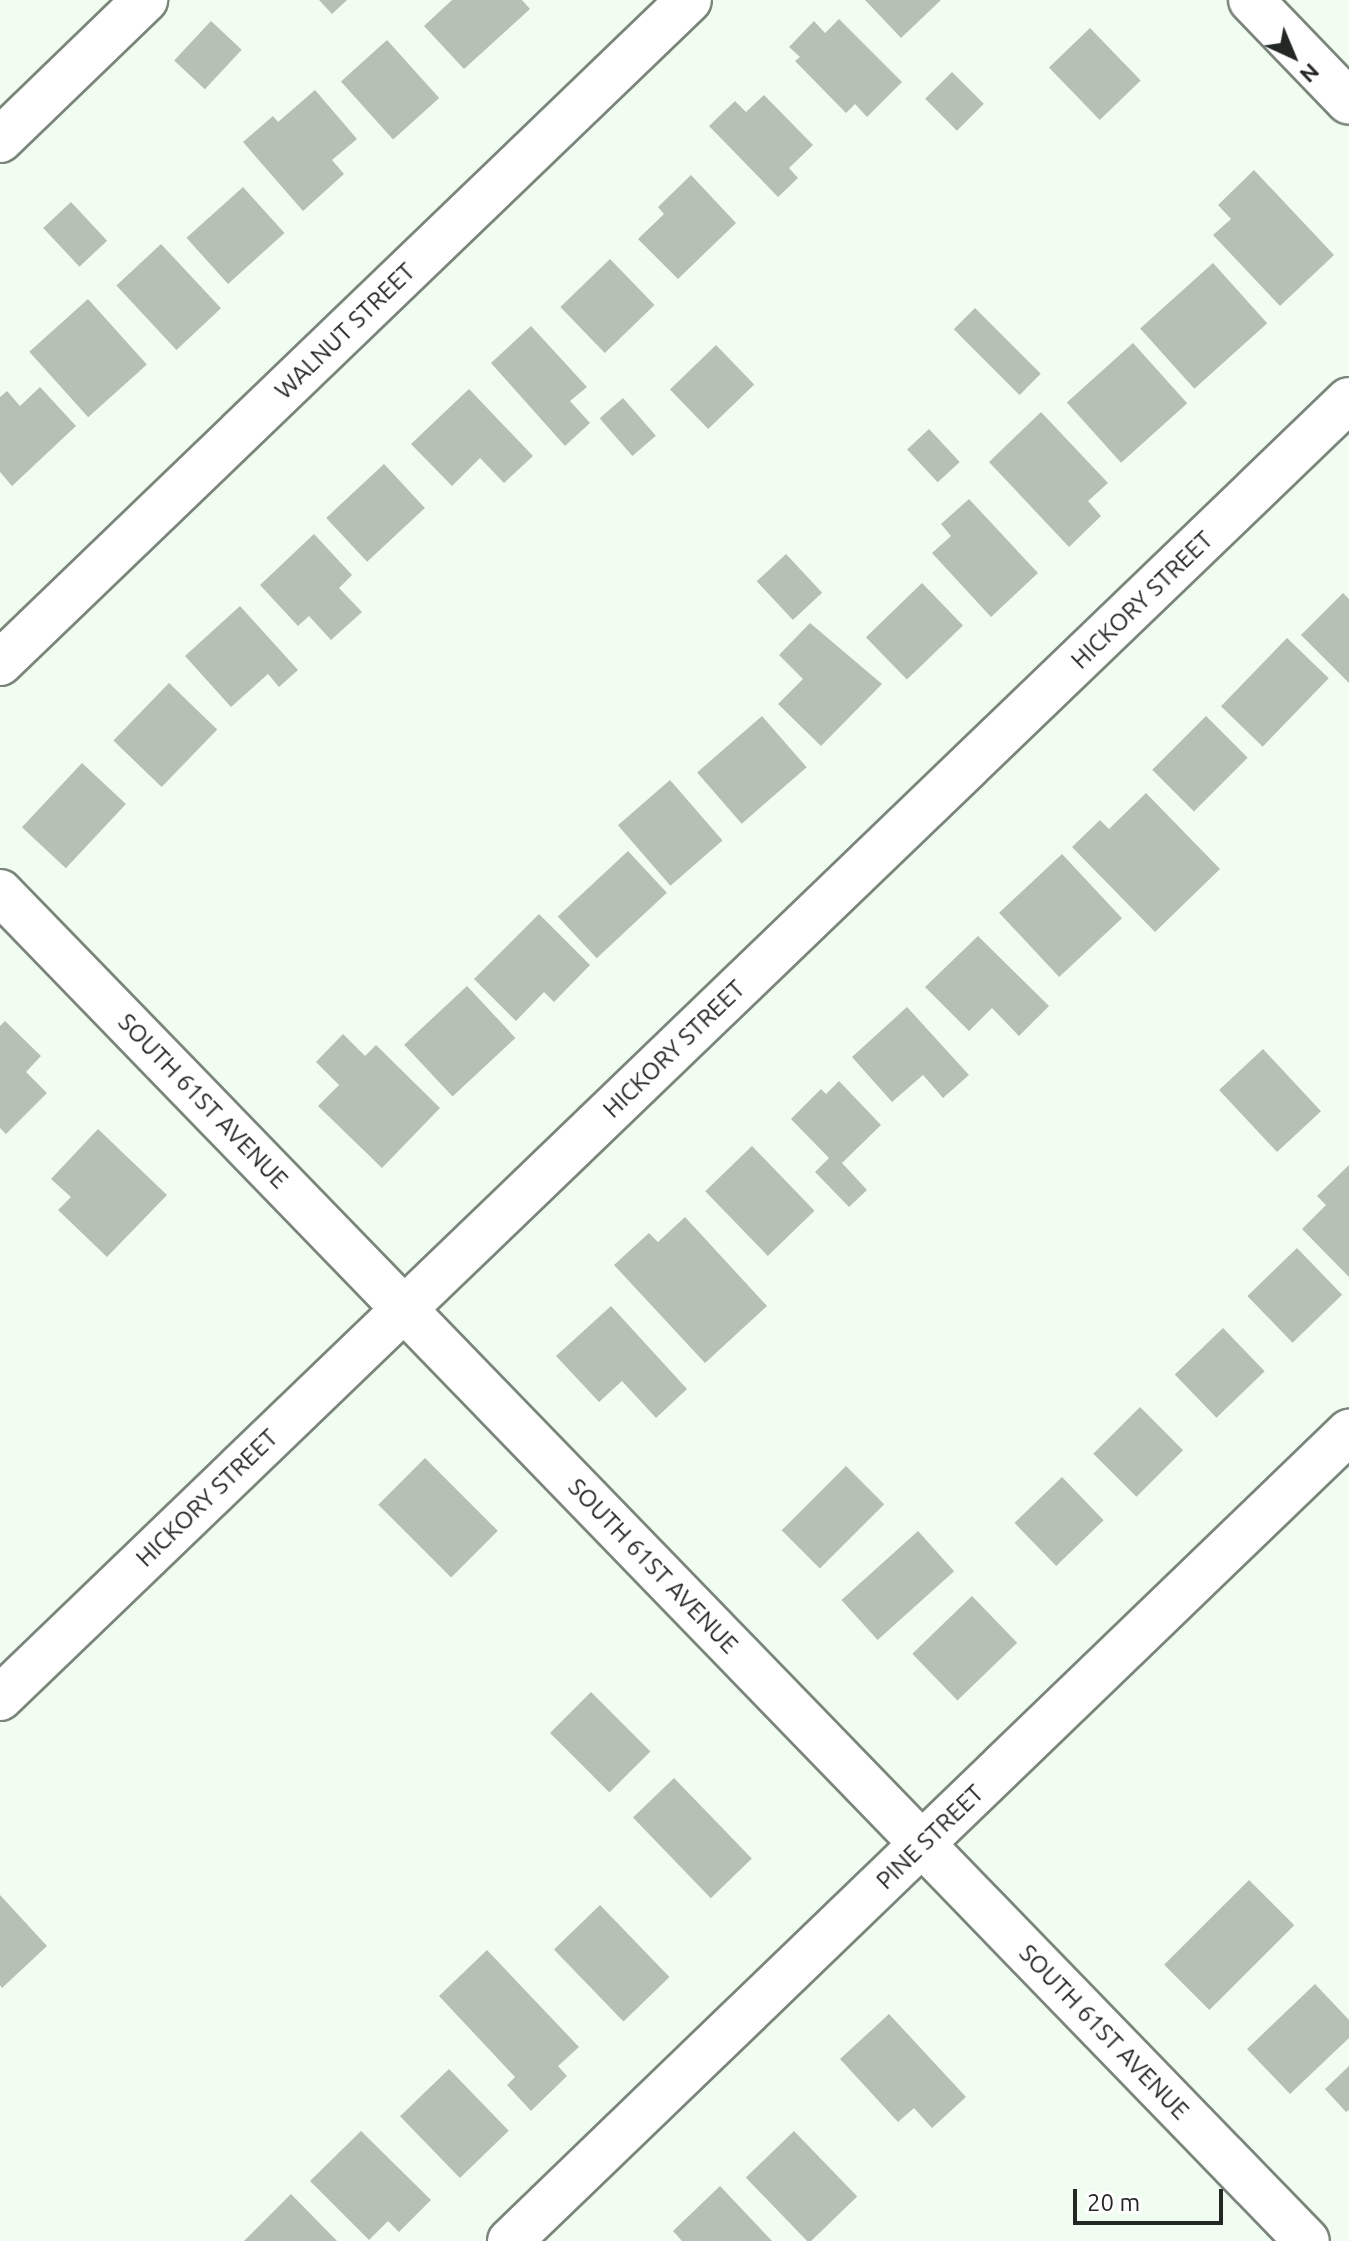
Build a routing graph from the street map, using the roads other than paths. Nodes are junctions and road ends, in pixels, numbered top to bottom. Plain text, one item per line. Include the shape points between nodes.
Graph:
1 (145, 0) edge
2 (689, 0) edge
3 (1251, 0) edge
4 (1349, 102) edge
5 (0, 140) edge
6 (1349, 400) edge
7 (0, 663) edge
8 (0, 892) edge
9 (404, 1309) junction
10 (1349, 1432) edge
11 (0, 1698) edge
12 (923, 1844) junction
13 (510, 2241) edge
14 (1307, 2241) edge

1 - 5 street
2 - 7 street, WALNUT STREET
3 - 4 street
6 - 9 street, HICKORY STREET
8 - 9 street, SOUTH 61ST AVENUE
9 - 11 street, HICKORY STREET
9 - 12 street, SOUTH 61ST AVENUE
10 - 12 street, PINE STREET
12 - 13 street, PINE STREET
12 - 14 street, SOUTH 61ST AVENUE

